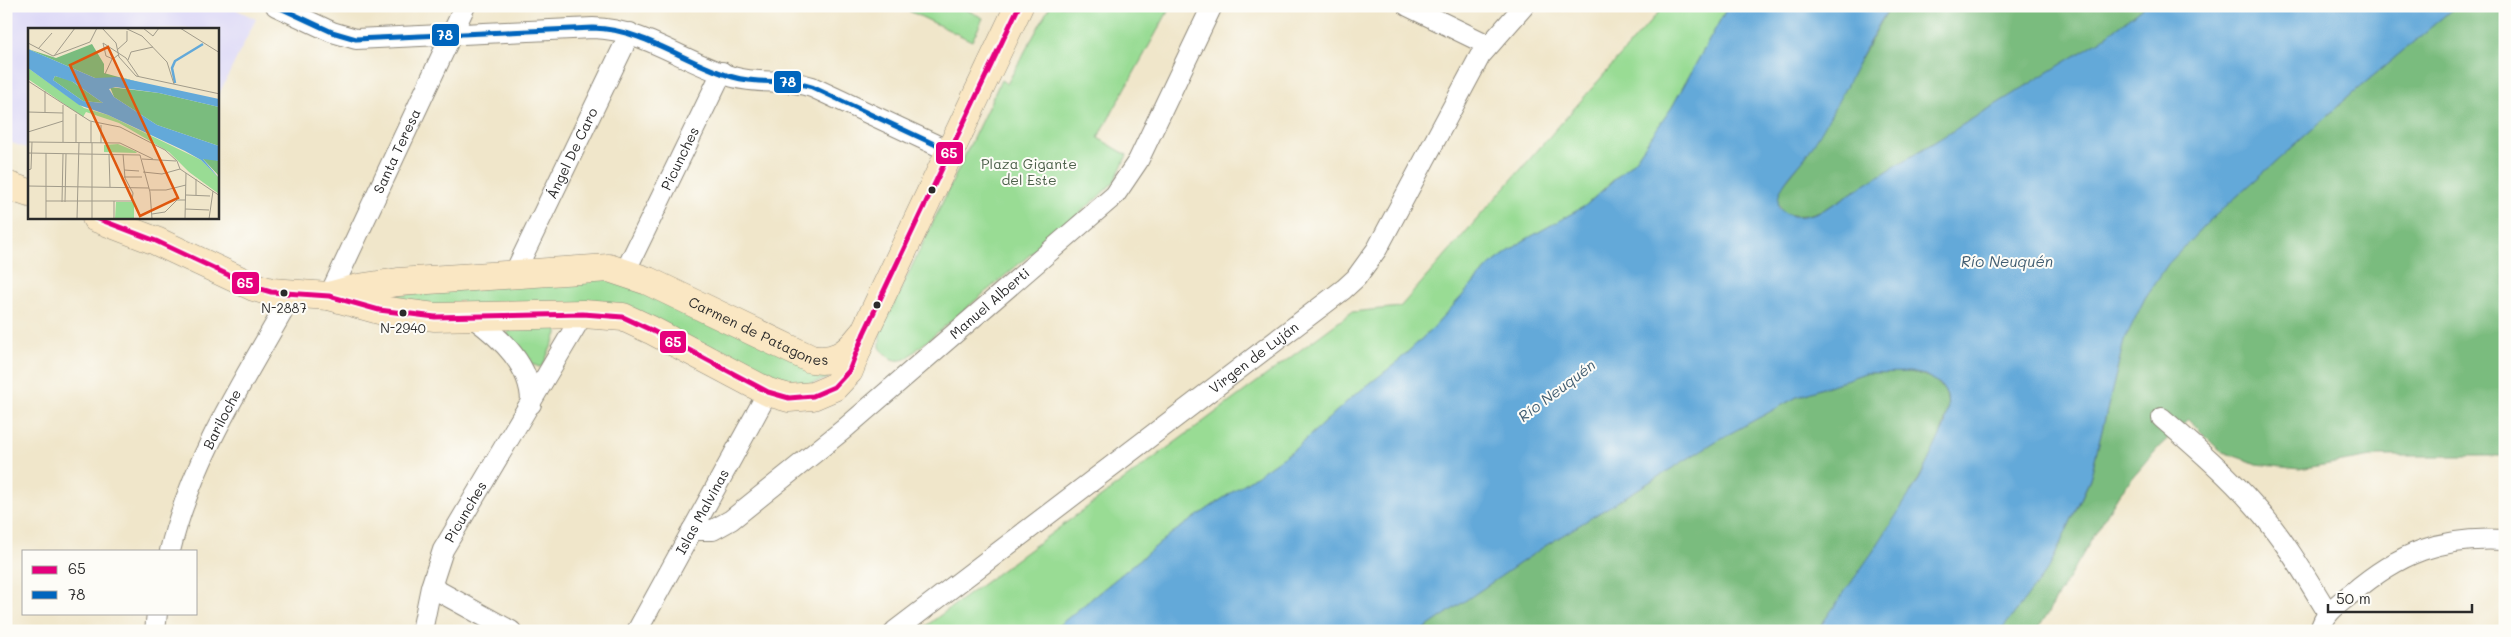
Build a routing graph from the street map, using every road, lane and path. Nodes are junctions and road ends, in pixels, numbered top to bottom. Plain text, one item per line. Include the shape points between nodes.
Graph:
1 (276, 6) edge
2 (465, 6) edge
3 (1019, 6) edge
4 (1212, 6) edge
5 (1408, 6) edge
6 (1524, 6) edge
7 (630, 33) junction
8 (451, 34) junction
9 (1488, 45) junction
10 (722, 72) junction
11 (950, 151) junction
12 (6, 185) edge
13 (28, 193) edge
14 (99, 219) edge
15 (625, 272) junction
16 (514, 274) junction
17 (292, 295) junction
18 (329, 296) junction
19 (583, 314) junction
20 (472, 317) junction
21 (864, 332) junction
22 (768, 392) junction
23 (532, 404) junction
24 (2162, 418) dead end
25 (692, 530) junction
26 (2505, 540) edge
27 (170, 550) edge
28 (431, 587) junction
29 (2328, 612) junction
30 (157, 614) edge
31 (155, 631) edge
32 (422, 631) edge
33 (511, 631) edge
34 (637, 631) edge
35 (895, 631) edge
36 (2320, 631) edge

1 - 8 street via 348,38
2 - 8 street, Santa Teresa
3 - 11 main road
4 - 25 street, Manuel Alberti via 1138,161 1115,196 843,430 731,520 714,530
5 - 9 street
6 - 9 street, Virgen de Luján
7 - 8 street via 593,28
7 - 10 street
7 - 16 street, Ángel De Caro
8 - 18 street, Santa Teresa
9 - 35 street, Virgen de Luján via 1377,249 1356,278
10 - 11 street via 742,79 792,82 812,87
10 - 15 street, Picunches
11 - 21 main road
12 - 13 main road
14 - 17 main road, Carmen de Patagones via 170,247 262,290
15 - 16 main road, Carmen de Patagones via 595,268
15 - 21 main road, Carmen de Patagones via 811,358 823,361 844,355
16 - 18 main road, Carmen de Patagones via 377,284
17 - 18 main road, Carmen de Patagones
17 - 27 street, Bariloche via 202,460 189,489
18 - 20 main road, Carmen de Patagones via 379,310 435,317
19 - 20 main road, Carmen de Patagones
19 - 22 main road, Carmen de Patagones via 607,315 636,322
19 - 23 street, Picunches
20 - 23 street via 498,339 524,369
21 - 22 main road, Carmen de Patagones via 848,371 834,387 802,398
22 - 25 street, Islas Malvinas
23 - 28 street, Picunches via 447,544
24 - 29 street via 2211,460 2256,506 2294,557
25 - 34 street, Islas Malvinas
26 - 29 street via 2464,540 2417,551 2383,569
28 - 32 street, Picunches
28 - 33 street
29 - 36 street
30 - 31 street

